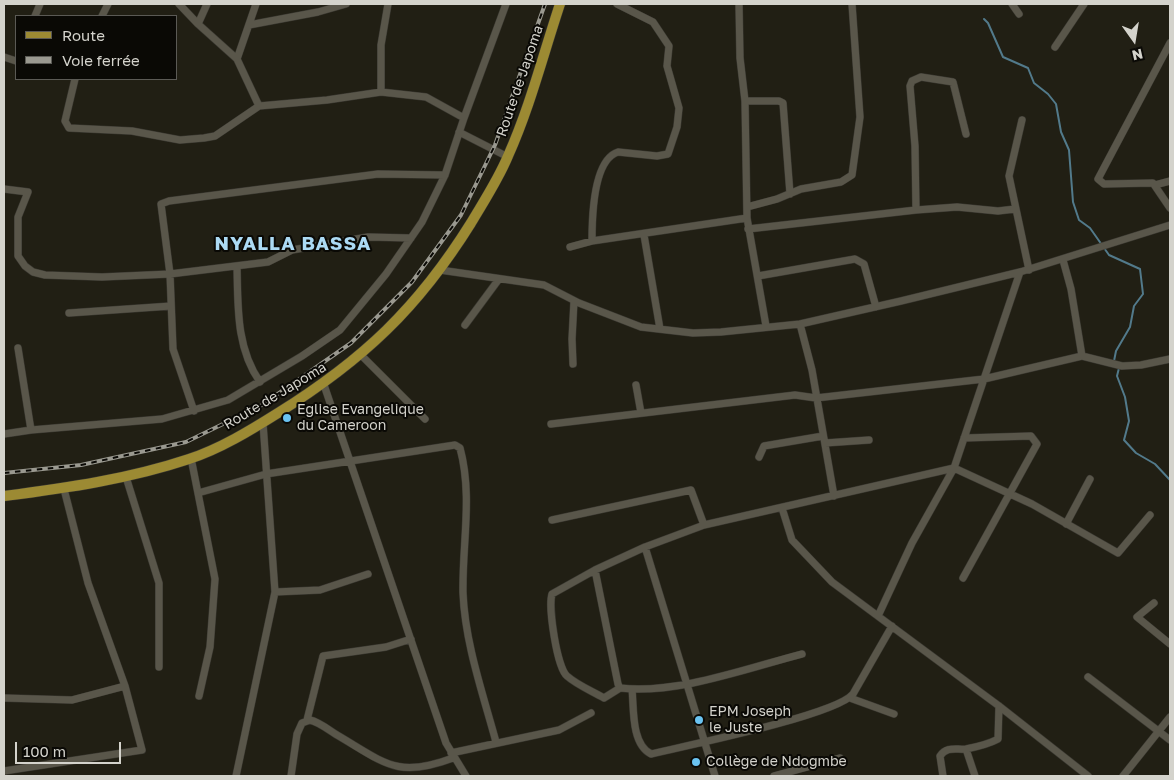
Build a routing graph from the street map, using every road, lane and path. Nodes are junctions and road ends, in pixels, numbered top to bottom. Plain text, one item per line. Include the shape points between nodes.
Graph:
1 (179, 4) edge
2 (207, 4) edge
3 (256, 4) edge
4 (346, 4) edge
5 (388, 4) edge
6 (506, 4) edge
7 (560, 4) edge
8 (617, 4) edge
9 (740, 4) edge
10 (852, 4) edge
11 (1012, 4) edge
12 (1084, 4) edge
13 (1019, 14) dead end
14 (198, 24) junction
15 (249, 25) junction
16 (1170, 43) edge
17 (1055, 47) dead end
18 (237, 59) junction
19 (75, 80) edge
20 (381, 92) junction
21 (745, 100) junction
22 (259, 106) junction
23 (464, 118) junction
24 (1022, 120) dead end
25 (458, 132) junction
26 (966, 134) dead end
27 (508, 157) junction
28 (445, 176) junction
29 (1170, 181) edge
30 (1155, 185) junction
31 (4, 189) edge
32 (790, 194) junction
33 (747, 206) junction
34 (1170, 208) edge
35 (1015, 209) junction
36 (916, 210) junction
37 (747, 218) junction
38 (1170, 226) edge
39 (748, 228) junction
40 (644, 235) junction
41 (412, 238) junction
42 (592, 241) junction
43 (570, 247) dead end
44 (1063, 260) junction
45 (237, 266) junction
46 (440, 270) junction
47 (1029, 270) junction
48 (1020, 272) junction
49 (170, 274) junction
50 (758, 276) junction
51 (499, 279) junction
52 (574, 301) junction
53 (171, 306) junction
54 (876, 307) junction
55 (69, 314) dead end
56 (800, 324) junction
57 (465, 325) dead end
58 (766, 326) junction
59 (660, 329) junction
60 (18, 348) dead end
61 (361, 355) junction
62 (1082, 356) junction
63 (1170, 358) edge
64 (573, 364) dead end
65 (984, 379) junction
66 (260, 382) junction
67 (324, 384) junction
68 (636, 384) dead end
69 (816, 398) junction
70 (194, 411) junction
71 (641, 414) junction
72 (425, 419) dead end
73 (263, 422) junction
74 (552, 424) dead end
75 (31, 430) junction
76 (4, 434) edge
77 (964, 438) junction
78 (824, 440) junction
79 (869, 440) dead end
80 (759, 457) dead end
81 (191, 458) junction
82 (350, 461) junction
83 (954, 468) junction
84 (266, 474) junction
85 (126, 477) junction
86 (1090, 479) dead end
87 (64, 489) junction
88 (198, 492) junction
89 (1010, 493) junction
90 (4, 496) edge
91 (834, 496) junction
92 (782, 508) junction
93 (1150, 515) dead end
94 (552, 520) dead end
95 (1066, 524) junction
96 (704, 525) junction
97 (645, 547) junction
98 (595, 570) junction
99 (368, 574) dead end
100 (963, 578) dead end
101 (275, 592) junction
102 (1154, 604) dead end
103 (878, 616) junction
104 (892, 626) junction
105 (411, 639) junction
106 (1170, 644) edge
107 (802, 654) dead end
108 (159, 666) dead end
109 (1088, 677) dead end
110 (688, 684) junction
111 (125, 686) junction
112 (620, 688) junction
113 (632, 689) junction
114 (198, 696) dead end
115 (4, 698) edge
116 (850, 698) junction
117 (999, 706) junction
118 (591, 713) dead end
119 (894, 714) dead end
120 (1170, 717) edge
121 (306, 720) junction
122 (1160, 732) junction
123 (1170, 740) edge
124 (704, 741) junction
125 (496, 742) junction
126 (966, 749) junction
127 (452, 756) junction
128 (840, 758) dead end
129 (4, 771) edge
130 (236, 776) edge
131 (291, 776) edge
132 (466, 776) edge
133 (715, 776) edge
134 (774, 776) edge
135 (943, 776) edge
136 (975, 776) edge
137 (1088, 776) edge
138 (1123, 776) edge

1 - 14 street
2 - 14 street
3 - 15 street
4 - 15 street
5 - 20 street via 381,45
6 - 23 street
7 - 27 main road, Route de Japoma
8 - 42 street via 653,22 665,38 669,46 666,66 679,117 668,154 618,152 606,161 596,191
9 - 21 street
10 - 32 street via 860,118 852,175 842,182
11 - 13 street
12 - 17 street
14 - 18 street
15 - 18 street
16 - 30 street via 1098,179 1104,184 1149,182
18 - 22 street
19 - 22 street via 65,122 69,128 132,131 180,140 204,138 215,136
20 - 22 street
20 - 23 street via 426,97
21 - 32 street via 780,101 783,104
21 - 33 street
23 - 25 street
24 - 35 street via 1009,169
25 - 27 street
25 - 28 street
26 - 36 street via 953,82 921,77 912,81
27 - 46 main road, Route de Japoma via 492,189
28 - 41 street
28 - 49 street via 378,174 164,203 160,209
29 - 30 street
30 - 34 street
31 - 49 street via 28,192 18,217 18,256 33,272 85,277
32 - 33 street
33 - 37 street
35 - 36 street
35 - 47 street
36 - 39 street
37 - 39 street
37 - 40 street
38 - 44 street
39 - 50 street
40 - 42 street
40 - 59 street
41 - 45 street via 368,237 292,250 268,262
41 - 66 street via 344,326
42 - 43 street
44 - 47 street
44 - 62 street
45 - 49 street
45 - 66 street via 238,309 246,359
46 - 51 street
46 - 61 main road, Route de Japoma via 413,304
47 - 48 street
48 - 54 street
48 - 65 street
49 - 53 street
50 - 54 street via 861,260
50 - 58 street
51 - 52 street via 544,285
51 - 57 street
52 - 59 street via 641,327
52 - 64 street
53 - 55 street
53 - 70 street via 173,349
54 - 56 street
56 - 58 street
56 - 69 street
58 - 59 street via 712,332
60 - 75 street
61 - 67 main road, Route de Japoma
61 - 72 street
62 - 63 street via 1122,366
62 - 65 street
65 - 69 street
65 - 77 street
66 - 70 street via 232,399
67 - 73 main road, Route de Japoma
67 - 82 street
68 - 71 street
69 - 71 street via 795,395
69 - 78 street
70 - 75 street via 162,419
71 - 74 street
73 - 81 main road, Route de Japoma
73 - 84 street
75 - 76 street
77 - 83 street
77 - 89 street via 1031,436 1035,439 1037,444
78 - 79 street
78 - 80 street via 764,446
78 - 91 street
81 - 85 main road, Route de Japoma
81 - 88 street
82 - 84 street
82 - 105 street
82 - 125 street via 455,445 460,448 466,471 463,594 467,631
83 - 89 street
83 - 91 street
83 - 103 street via 912,543
84 - 88 street
84 - 101 street
85 - 87 main road, Route de Japoma
85 - 108 street via 159,583
86 - 95 street
87 - 90 main road, Route de Japoma
87 - 111 street via 88,583
88 - 114 street via 215,579 210,647
89 - 95 street
89 - 100 street
91 - 92 street
92 - 96 street
92 - 103 street via 792,540 832,582
93 - 95 street via 1118,552
94 - 96 street via 691,490
96 - 97 street
97 - 98 street
97 - 110 street
98 - 112 street
98 - 112 street via 552,594 559,663 566,676 604,698
99 - 101 street via 320,590
101 - 130 street
102 - 106 street via 1137,617
103 - 104 street
104 - 116 street
104 - 117 street
105 - 121 street via 386,647 323,656
105 - 127 street
107 - 110 street
109 - 122 street
110 - 113 street
110 - 124 street
111 - 115 street via 72,700
111 - 129 street via 142,750
112 - 113 street
113 - 124 street via 638,741 648,753
116 - 119 street
116 - 124 street via 796,718
117 - 126 street via 998,739
117 - 137 street
118 - 125 street via 559,730
120 - 122 street
121 - 127 street via 313,720 384,762 403,768 432,766
121 - 131 street via 296,734
122 - 123 street
122 - 138 street
124 - 133 street
125 - 127 street
126 - 135 street via 952,748 941,754
126 - 136 street
127 - 132 street
128 - 134 street

